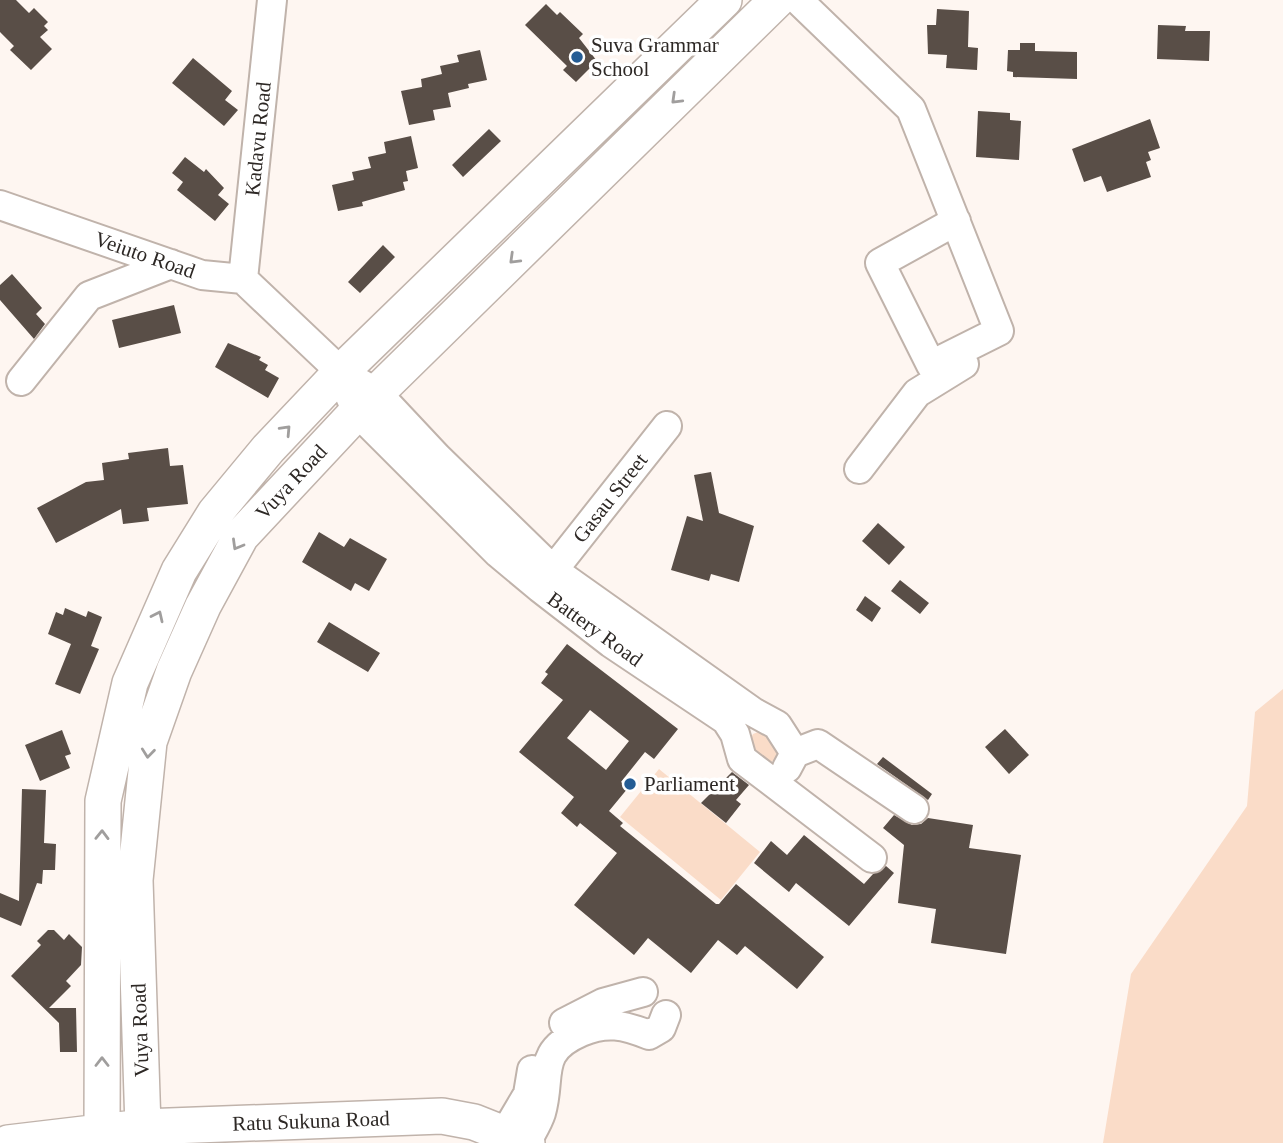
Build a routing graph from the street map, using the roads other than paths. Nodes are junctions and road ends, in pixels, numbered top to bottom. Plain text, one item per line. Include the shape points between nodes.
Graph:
1 (272, 0) edge
2 (724, 0) edge
3 (777, 0) edge
4 (798, 0) edge
5 (0, 205) edge
6 (956, 221) junction
7 (171, 264) junction
8 (243, 279) junction
9 (992, 334) junction
10 (341, 372) junction
11 (21, 381) dead end
12 (367, 403) junction
13 (667, 426) dead end
14 (859, 470) dead end
15 (546, 579) junction
16 (753, 712) junction
17 (735, 734) junction
18 (795, 753) junction
19 (769, 778) junction
20 (914, 809) dead end
21 (872, 858) dead end
22 (643, 992) dead end
23 (666, 1015) dead end
24 (144, 1127) junction
25 (102, 1130) junction
26 (519, 1139) edge
27 (8, 1143) edge

1 - 8 street, Kadavu Road
2 - 10 main road, Vuya Road
3 -> 12 main road, Vuya Road
4 - 6 street via 911,109
5 - 7 street, Veiuto Road
6 - 9 street via 999,331
6 - 9 street via 880,263 931,365
7 - 8 street, Veiuto Road via 202,275
7 - 11 street via 89,296
8 - 10 street
9 - 14 street via 971,359 917,393
10 - 12 street, Battery Road
25 -> 10 main road, Vuya Road via 103,801 130,683 179,571 215,513
12 - 15 street, Battery Road via 437,457
12 -> 24 main road, Vuya Road via 241,536 178,660 149,742 135,880
13 - 15 street, Gasau Street
15 - 16 street, Battery Road
15 - 17 street, Battery Road via 611,643 726,720
16 - 17 street
16 - 18 street, Battery Road via 777,725
17 - 19 street, Battery Road via 742,759
18 - 19 street via 785,771
18 - 20 street via 818,744
19 - 21 street, Battery Road
22 - 26 street via 603,1003 547,1031 535,1049
23 - 26 street via 661,1028 649,1035 620,1023 594,1027 561,1041 547,1066 541,1114
24 - 25 main road, Ratu Sukuna Road
24 - 26 main road, Ratu Sukuna Road via 442,1116
25 - 27 main road, Ratu Sukuna Road

